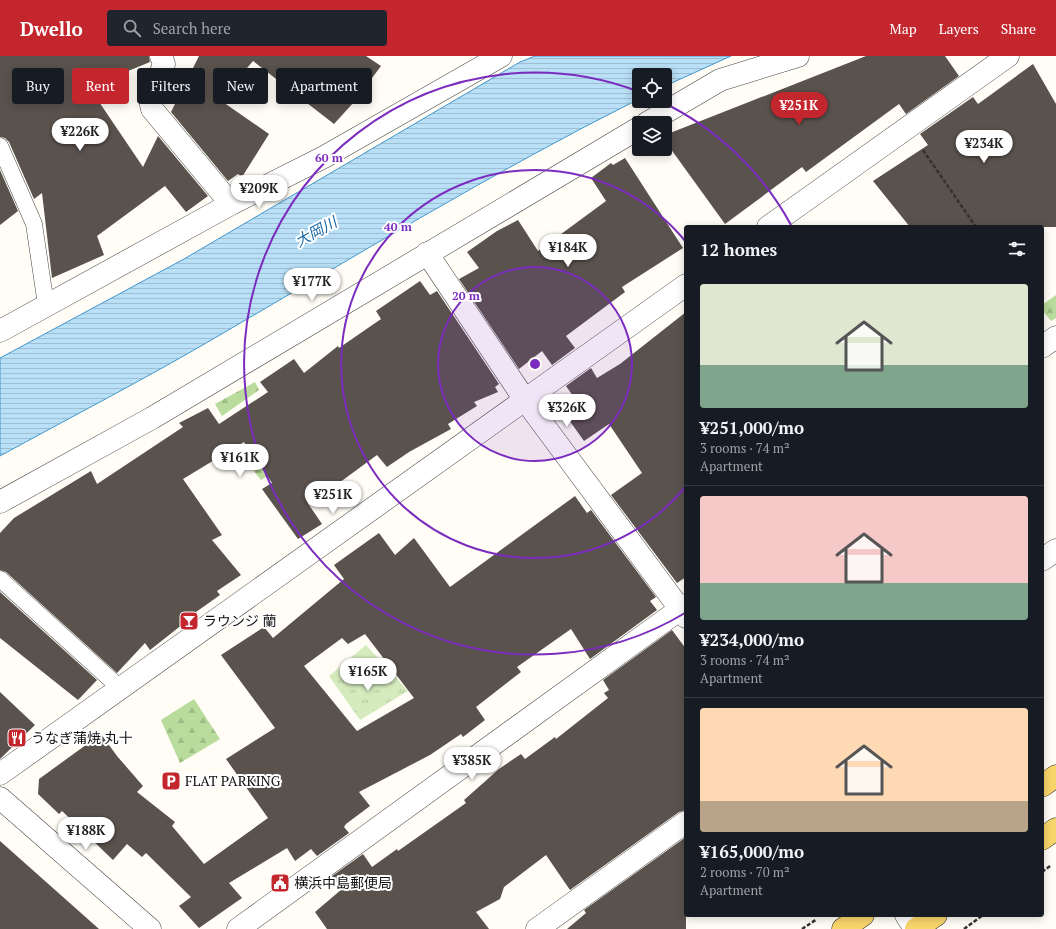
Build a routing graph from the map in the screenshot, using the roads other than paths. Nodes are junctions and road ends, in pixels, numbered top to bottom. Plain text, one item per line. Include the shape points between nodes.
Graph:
1 (501, 56) edge
2 (798, 56) edge
3 (1008, 56) edge
4 (164, 59) edge
5 (659, 116) edge
6 (632, 132) edge
7 (0, 146) edge
8 (231, 204) junction
9 (771, 225) edge
10 (427, 253) junction
11 (684, 286) edge
12 (46, 306) junction
13 (0, 330) edge
14 (1056, 337) edge
15 (1044, 346) edge
16 (525, 400) junction
17 (0, 502) edge
18 (1056, 550) edge
19 (1044, 559) edge
20 (0, 579) edge
21 (684, 610) edge
22 (120, 688) junction
23 (0, 774) edge
24 (1056, 776) edge
25 (1044, 785) edge
26 (0, 798) edge
27 (684, 823) edge
28 (1056, 829) edge
29 (1044, 838) edge
30 (859, 917) edge
31 (907, 917) edge
32 (933, 917) edge
33 (150, 929) edge
34 (238, 929) edge
35 (537, 929) edge
36 (843, 929) edge
37 (916, 929) edge

1 - 8 street via 324,157
2 - 5 street via 720,80
3 - 9 street
4 - 8 street via 150,100 152,109
6 - 10 street
7 - 12 lane via 34,224
8 - 12 street
10 - 16 street
10 - 17 street via 152,418
11 - 16 street
12 - 13 street
14 - 15 street
16 - 21 street
16 - 22 street
18 - 19 street
20 - 22 lane
21 - 34 street
22 - 23 street
24 - 25 main road
26 - 33 street
27 - 35 street
28 - 29 main road
30 - 36 main road
31 - 37 street
32 - 37 main road

